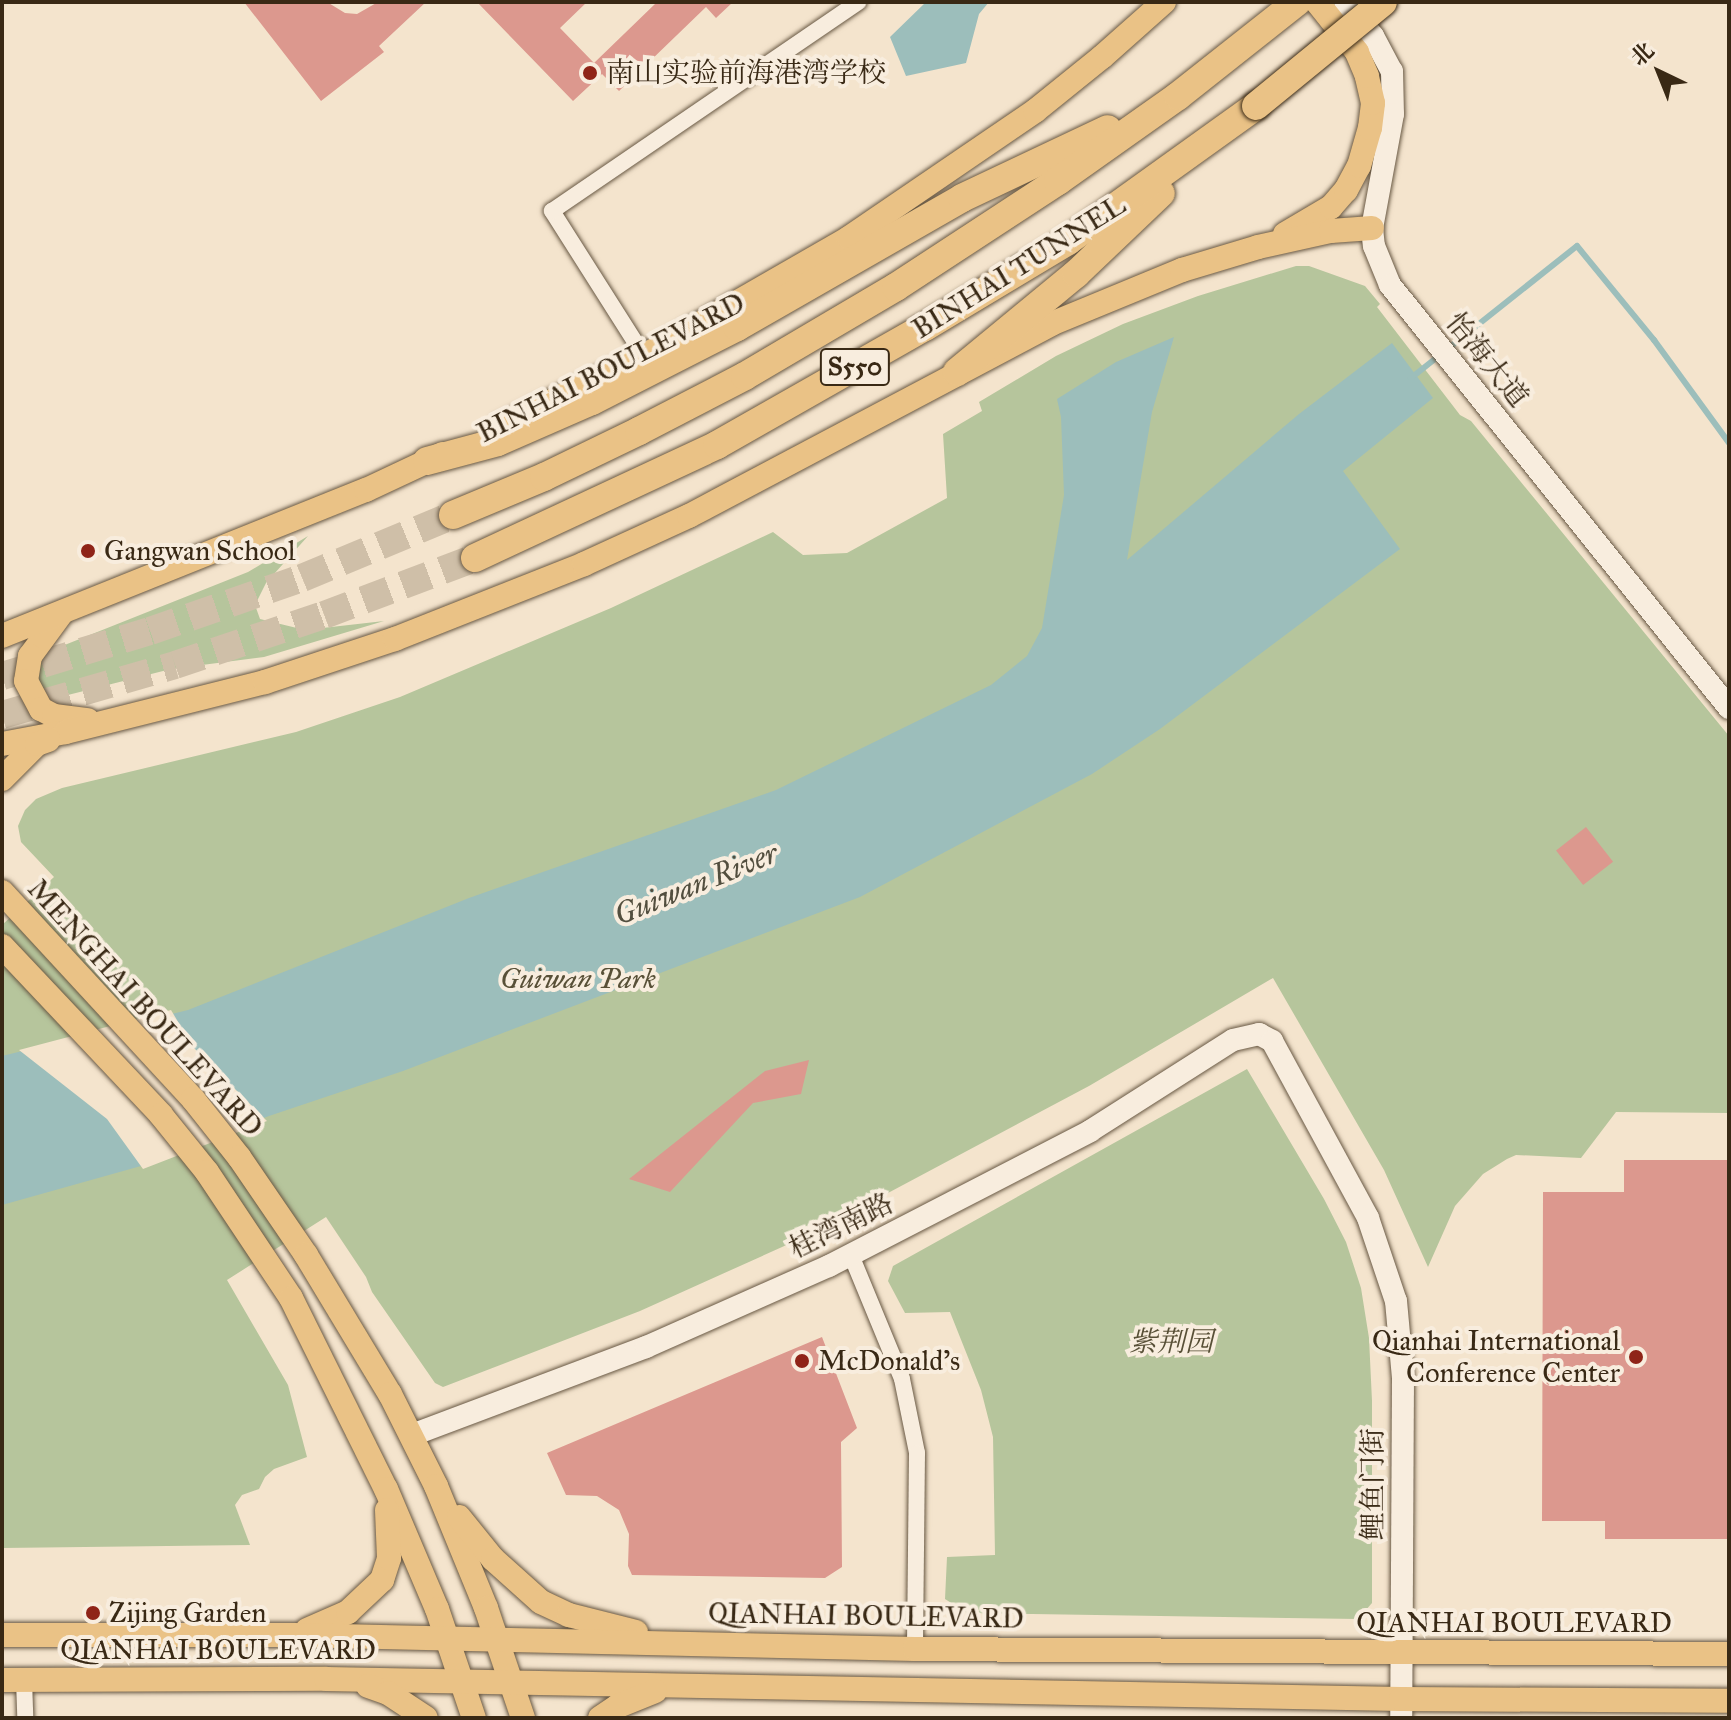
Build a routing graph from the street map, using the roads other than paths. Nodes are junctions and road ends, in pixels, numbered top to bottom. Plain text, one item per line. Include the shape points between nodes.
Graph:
1 (858, 2) edge
2 (1164, 2) edge
3 (1297, 2) edge
4 (1317, 2) edge
5 (1345, 2) edge
6 (1383, 2) edge
7 (1178, 96) junction
8 (1214, 138) junction
9 (1372, 228) junction
10 (1258, 247) junction
11 (644, 356) junction
12 (957, 372) junction
13 (427, 461) junction
14 (453, 515) tunnel mouth
15 (475, 558) tunnel mouth
16 (63, 612) junction
17 (2, 636) edge
18 (1729, 708) edge
19 (111, 721) junction
20 (66, 732) junction
21 (2, 744) edge
22 (2, 779) edge
23 (2, 892) edge
24 (2, 946) edge
25 (1272, 1041) joint
26 (851, 1255) junction
27 (412, 1435) junction
28 (372, 1462) junction
29 (436, 1486) junction
30 (2, 1635) edge
31 (294, 1635) junction
32 (447, 1638) junction
33 (496, 1640) junction
34 (670, 1641) junction
35 (915, 1649) junction
36 (1402, 1653) junction
37 (1729, 1654) edge
38 (326, 1679) junction
39 (13, 1680) edge
40 (463, 1682) junction
41 (513, 1684) junction
42 (673, 1686) junction
43 (1729, 1701) edge
44 (1401, 1708) edge
45 (25, 1718) edge
46 (426, 1718) edge
47 (474, 1718) edge
48 (523, 1718) edge
49 (600, 1718) edge

1 - 11 street via 552,211
2 - 11 main road, BINHAI BOULEVARD via 1046,102 925,189
3 - 7 highway, S550
4 - 10 main road via 1357,52 1373,103 1370,128 1359,166 1331,207
5 - 9 street, 怡海大道 via 1373,36 1392,71 1393,114
6 - 8 highway, S550, bridge
7 - 13 highway via 955,202 737,327 592,401 498,442
7 - 14 highway, BINHAI TUNNEL / S550 via 978,235 745,376 544,477
8 - 12 highway via 1076,274
8 - 15 highway, BINHAI TUNNEL / S550 via 1068,241 912,335 717,445
9 - 10 main road
9 - 18 street, 怡海大道 via 1380,265 1402,301
10 - 12 main road via 1182,270 1051,324
11 - 13 main road, BINHAI BOULEVARD
12 - 19 main road via 689,516 500,599 265,682
13 - 16 main road, BINHAI BOULEVARD
16 - 17 main road, BINHAI BOULEVARD
16 - 19 main road via 30,656 29,691 41,709 54,716
19 - 20 main road
20 - 21 main road
20 - 22 main road via 37,744
23 - 27 main road, MENGHAI BOULEVARD via 193,1099 266,1194
24 - 28 main road, MENGHAI BOULEVARD via 161,1115 223,1195 291,1298
25 - 26 street, 桂湾南路 via 1259,1034 1233,1040 1090,1131
25 - 36 street, 鲤鱼门街 via 1368,1218 1396,1301 1403,1378
26 - 27 street, 桂湾南路 via 646,1347
26 - 35 street via 902,1379 917,1453
27 - 29 main road, MENGHAI BOULEVARD
28 - 31 main road via 391,1535 382,1580 348,1612
28 - 32 main road, MENGHAI BOULEVARD
29 - 33 main road, MENGHAI BOULEVARD
29 - 34 main road via 493,1559 541,1602 569,1615
30 - 31 main road, QIANHAI BOULEVARD
31 - 32 main road, QIANHAI BOULEVARD
32 - 33 main road, QIANHAI BOULEVARD
32 - 40 main road, MENGHAI BOULEVARD
33 - 34 main road, QIANHAI BOULEVARD
33 - 41 main road, MENGHAI BOULEVARD
34 - 35 main road, QIANHAI BOULEVARD
35 - 36 main road, QIANHAI BOULEVARD
36 - 37 main road, QIANHAI BOULEVARD
36 - 44 street, 鲤鱼门街
38 - 39 main road, QIANHAI BOULEVARD
38 - 40 main road, QIANHAI BOULEVARD
38 - 46 main road via 378,1689
39 - 45 street
40 - 41 main road, QIANHAI BOULEVARD
40 - 47 main road, MENGHAI BOULEVARD
41 - 42 main road, QIANHAI BOULEVARD
41 - 48 main road, MENGHAI BOULEVARD
42 - 44 main road, QIANHAI BOULEVARD
42 - 49 main road via 642,1694
43 - 44 main road, QIANHAI BOULEVARD

